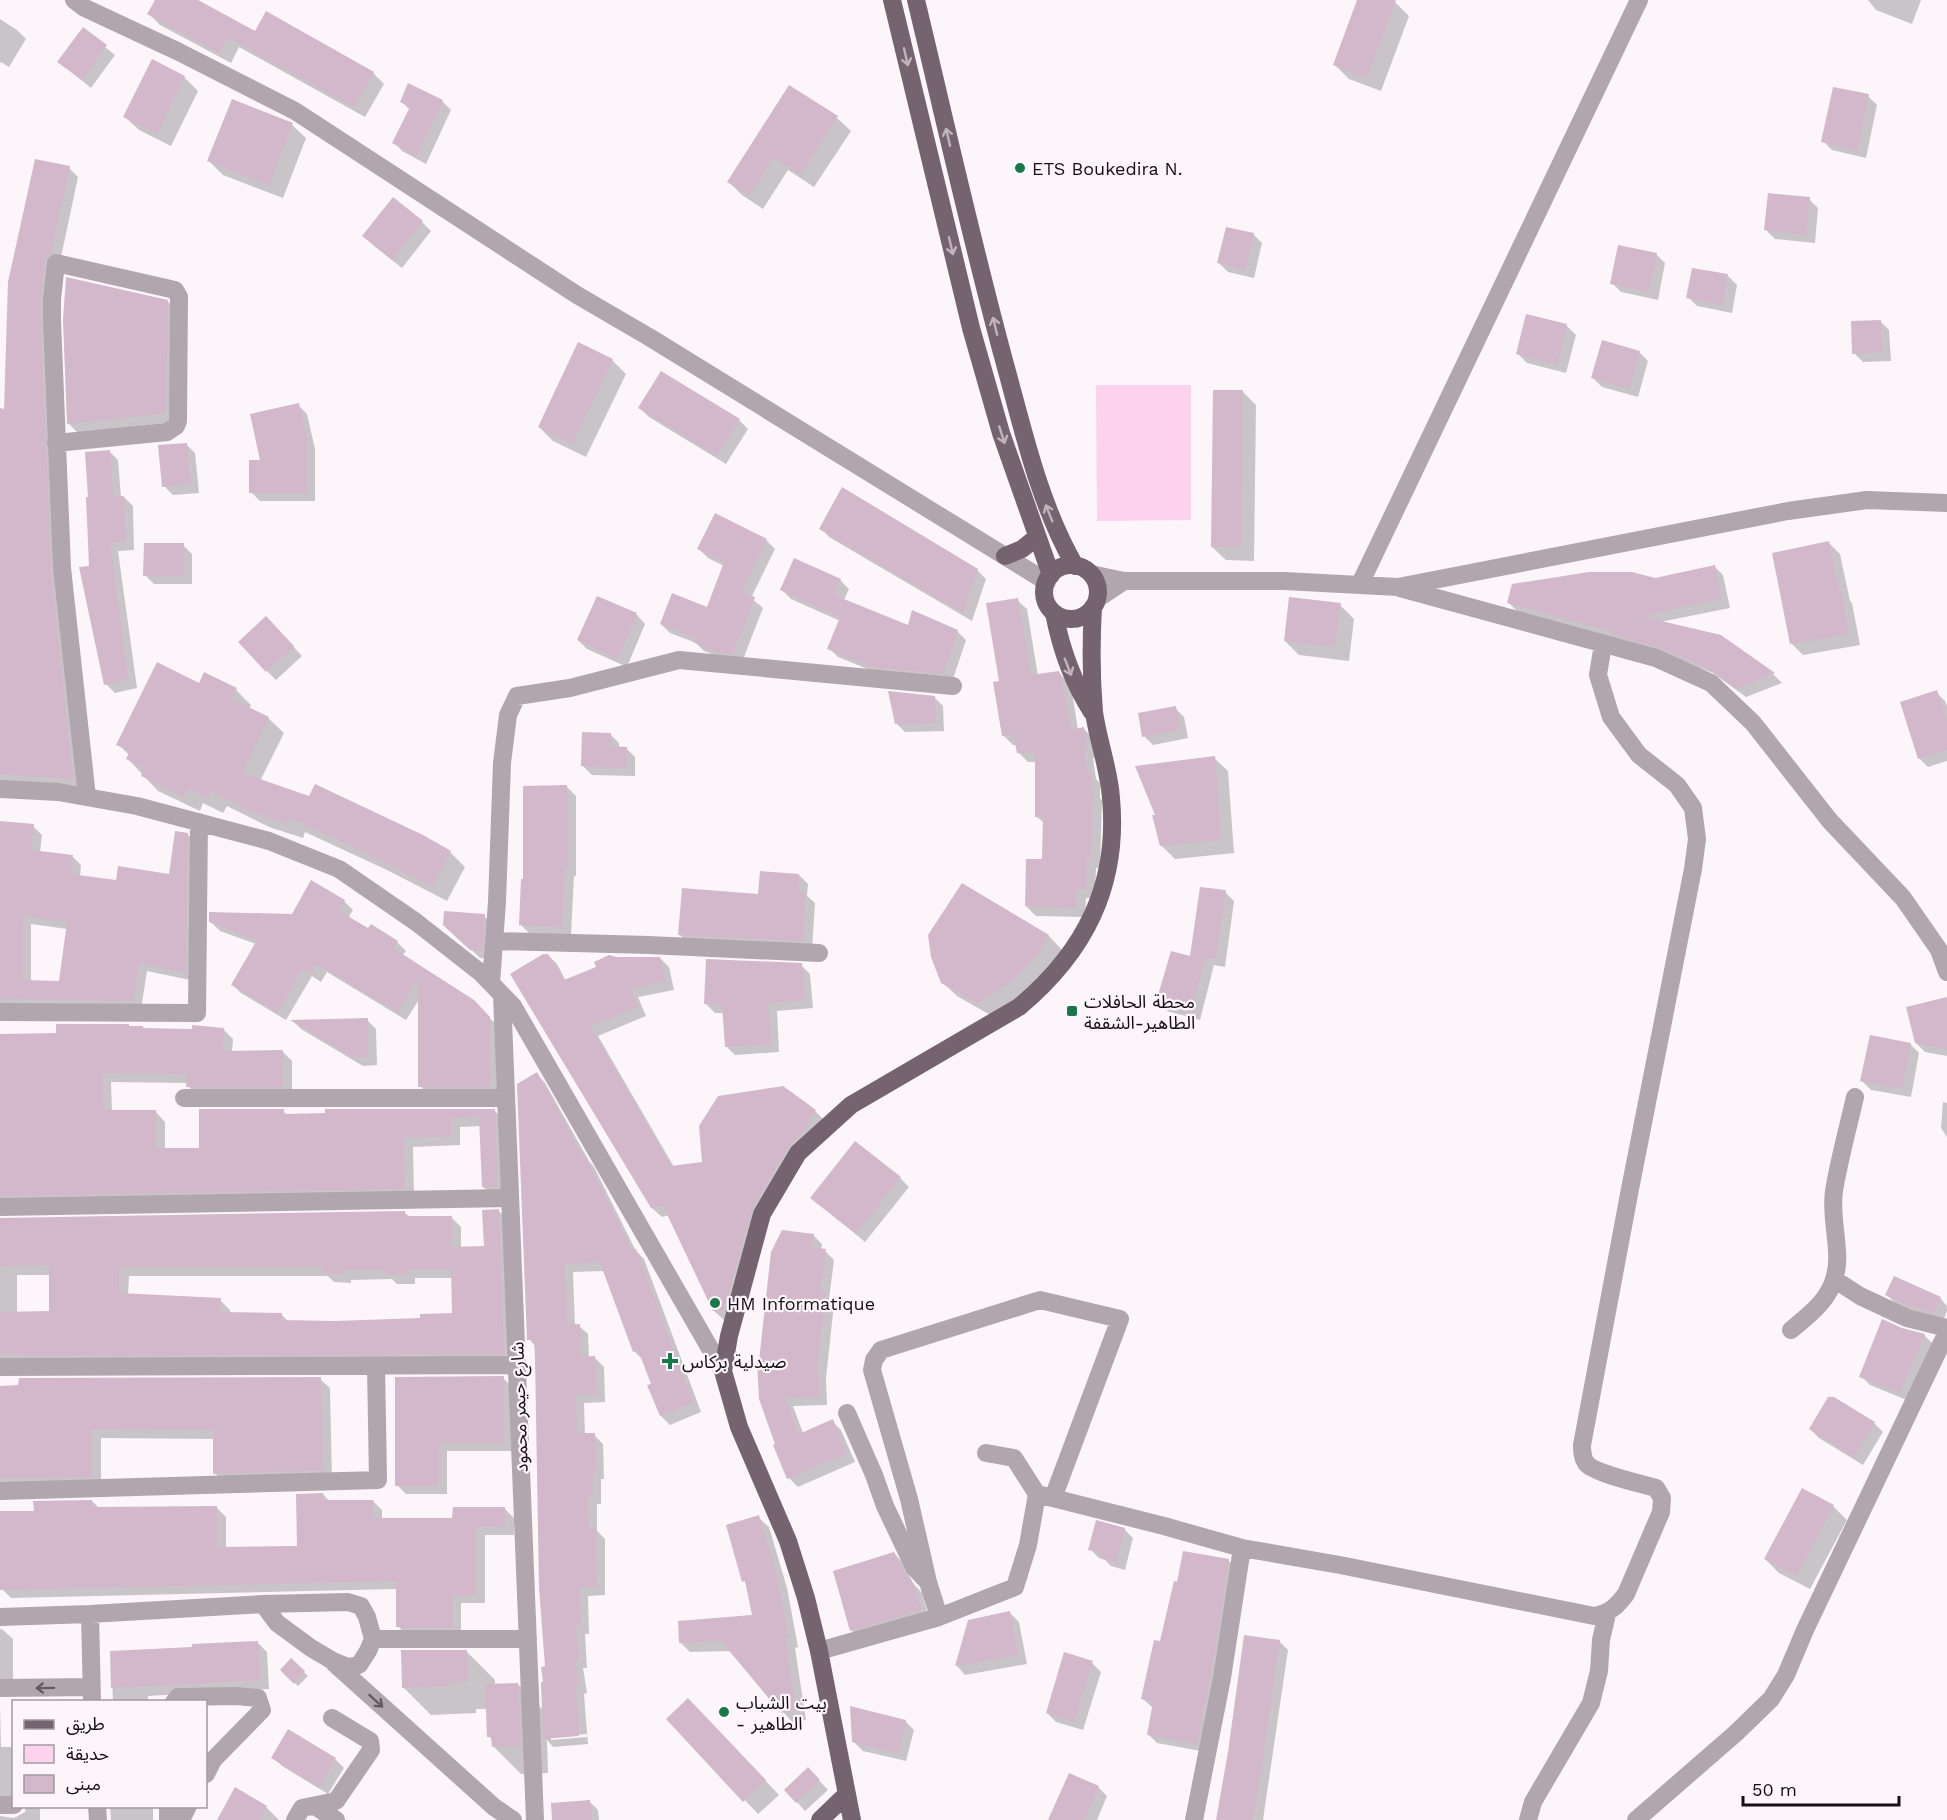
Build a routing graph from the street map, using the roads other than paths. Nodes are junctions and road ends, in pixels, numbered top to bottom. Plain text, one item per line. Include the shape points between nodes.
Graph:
1 (74, 0) edge
2 (892, 0) edge
3 (916, 0) edge
4 (1639, 0) edge
5 (56, 443) junction
6 (1947, 503) edge
7 (1037, 537) junction
8 (1005, 556) junction
9 (1083, 570) junction
10 (1049, 578) junction
11 (1124, 581) junction
12 (1360, 584) junction
13 (1398, 587) junction
14 (1095, 603) junction
15 (1054, 613) junction
16 (1603, 644) junction
17 (953, 687) dead end
18 (1095, 716) junction
19 (0, 789) edge
20 (87, 797) junction
21 (199, 822) junction
22 (494, 941) junction
23 (819, 953) dead end
24 (1947, 972) edge
25 (497, 989) junction
26 (0, 1012) edge
27 (1855, 1097) dead end
28 (184, 1098) dead end
29 (506, 1098) junction
30 (510, 1198) junction
31 (0, 1207) edge
32 (1834, 1279) junction
33 (1791, 1329) dead end
34 (1947, 1330) edge
35 (517, 1365) junction
36 (376, 1366) junction
37 (0, 1367) edge
38 (723, 1371) junction
39 (847, 1413) dead end
40 (987, 1453) dead end
41 (0, 1491) edge
42 (1045, 1496) junction
43 (1242, 1548) junction
44 (928, 1582) junction
45 (263, 1604) junction
46 (90, 1614) junction
47 (1607, 1614) junction
48 (0, 1617) edge
49 (939, 1617) junction
50 (373, 1639) junction
51 (528, 1639) junction
52 (819, 1651) junction
53 (333, 1662) junction
54 (0, 1688) edge
55 (91, 1694) edge
56 (175, 1700) edge
57 (332, 1718) dead end
58 (207, 1772) edge
59 (847, 1794) junction
60 (315, 1806) junction
61 (295, 1820) edge
62 (336, 1820) edge
63 (513, 1820) edge
64 (535, 1820) edge
65 (820, 1820) edge
66 (852, 1820) edge
67 (1194, 1820) edge
68 (1528, 1820) edge
69 (1635, 1820) edge

1 - 8 street via 295,111 577,295
2 -> 7 main road via 971,328 1001,433
9 -> 3 main road via 1055,528 1034,469 996,331
4 - 12 street
5 - 5 street via 52,299 56,263 175,290 179,297 176,426 167,432
5 - 20 street via 62,568
6 - 13 street via 1867,500 1788,511
7 - 8 main road
7 - 10 main road
8 - 10 street
9 - 10 main road via 1066,566
9 - 11 street
9 - 14 main road via 1096,581
10 - 15 main road via 1045,599
11 - 12 street
11 - 14 street
12 - 13 street
13 - 16 street
14 - 15 main road via 1080,618 1062,618
14 - 18 main road via 1091,662
15 -> 18 main road via 1064,657
16 - 24 street via 1656,658 1711,683 1753,723 1830,821 1903,898 1939,950
16 - 47 street via 1598,675 1611,717 1639,755 1677,785 1693,808 1697,839 1582,1445 1586,1464 1596,1471 1656,1488 1662,1498 1661,1512 1626,1593
17 - 22 street, شارع حيمر محمود via 679,660 570,688 518,696 508,715 501,763
18 - 38 main road via 1111,797 1112,833 1102,890 1078,943 1042,988 1019,1006 851,1105 798,1153 762,1214
19 - 20 street
20 - 21 street
21 - 25 street via 270,842 339,869 416,922
21 - 26 street via 197,1012
22 - 23 street
22 - 25 street, شارع حيمر محمود
25 - 29 street, شارع حيمر محمود
25 - 38 street via 513,1006
27 - 32 street via 1834,1192 1838,1253
28 - 29 street
29 - 30 street, شارع حيمر محمود
30 - 31 street
30 - 35 street, شارع حيمر محمود
32 - 33 street via 1826,1299
32 - 34 street via 1906,1318
34 - 69 street via 1786,1675 1771,1699
35 - 36 street
35 - 51 street, شارع حيمر محمود
36 - 37 street
36 - 41 street via 378,1480
38 - 52 main road via 739,1427 788,1541
39 - 44 street via 914,1567
40 - 42 street via 1014,1458
42 - 43 street
42 - 44 street via 1120,1319 1040,1300 881,1350 872,1370
42 - 49 street via 1015,1587
43 - 47 street via 1594,1616
43 - 67 street
44 - 49 street
45 - 46 street
45 - 50 street via 348,1602 361,1606
45 - 53 street via 277,1623
46 - 48 street
46 - 55 street
47 - 68 street via 1591,1703 1533,1802
49 - 52 street
50 - 51 street
50 - 53 street via 359,1665 348,1667
51 - 64 street, شارع حيمر محمود
52 - 59 main road
53 -> 63 street
55 -> 54 street
56 - 58 street via 235,1695 258,1698 262,1710 213,1760
57 - 60 street via 370,1741 370,1750 336,1801
59 - 65 main road
59 - 66 main road
60 - 61 street via 302,1808
60 - 62 street

